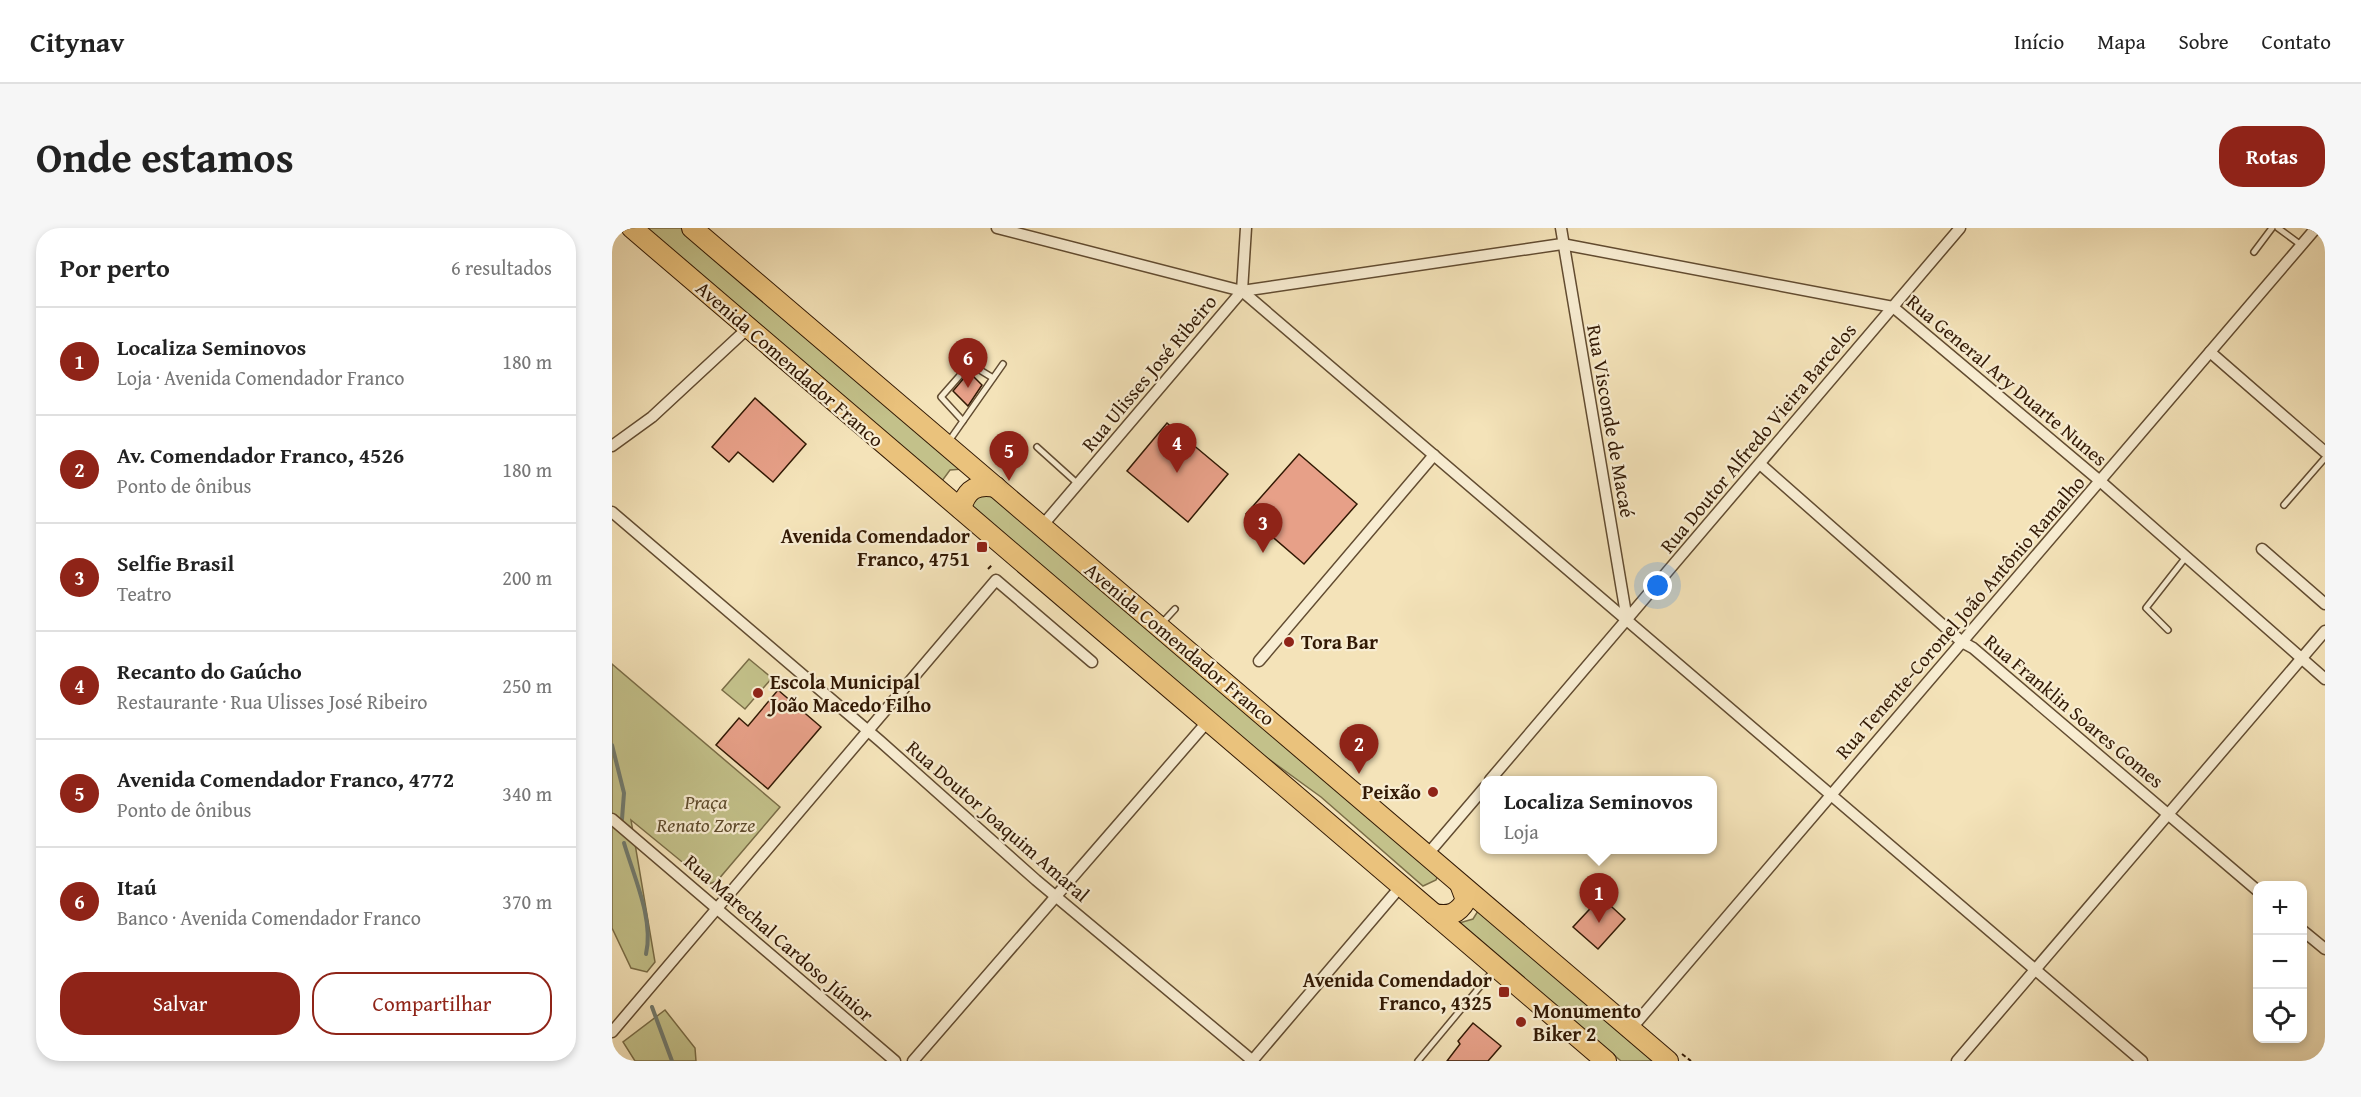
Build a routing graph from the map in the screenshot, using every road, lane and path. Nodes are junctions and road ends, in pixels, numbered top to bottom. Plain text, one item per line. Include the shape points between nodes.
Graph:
1 (632, 228) edge
2 (692, 228) edge
3 (997, 228) edge
4 (1246, 228) edge
5 (1561, 228) edge
6 (1960, 228) edge
7 (2272, 228) edge
8 (2278, 228) edge
9 (2316, 228) edge
10 (1563, 244) junction
11 (2301, 245) junction
12 (2254, 252) dead end
13 (1242, 291) junction
14 (1893, 307) junction
15 (748, 328) junction
16 (2210, 352) junction
17 (1003, 364) dead end
18 (993, 378) junction
19 (963, 421) junction
20 (947, 445) junction
21 (612, 446) edge
22 (1037, 447) dead end
23 (2325, 452) edge
24 (1434, 455) junction
25 (2325, 458) edge
26 (1760, 464) junction
27 (2100, 481) junction
28 (1078, 484) junction
29 (996, 487) junction
30 (2284, 505) dead end
31 (961, 509) junction
32 (612, 512) edge
33 (1042, 526) junction
34 (2262, 549) dead end
35 (2186, 557) junction
36 (993, 564) dead end
37 (988, 569) dead end
38 (2325, 604) edge
39 (1175, 609) dead end
40 (1627, 620) junction
41 (1159, 627) junction
42 (2168, 630) dead end
43 (2325, 631) edge
44 (1962, 642) junction
45 (2301, 659) junction
46 (1259, 661) dead end
47 (1092, 662) dead end
48 (2325, 679) edge
49 (1208, 721) junction
50 (868, 731) junction
51 (1493, 776) edge
52 (1480, 793) edge
53 (1831, 795) junction
54 (2169, 813) junction
55 (612, 819) edge
56 (1427, 855) junction
57 (1460, 884) junction
58 (1401, 886) junction
59 (2253, 887) edge
60 (1055, 896) junction
61 (717, 909) junction
62 (1434, 914) junction
63 (2307, 934) edge
64 (2325, 949) edge
65 (1496, 967) junction
66 (2035, 969) junction
67 (1631, 1029) junction
68 (612, 1032) edge
69 (895, 1061) edge
70 (913, 1061) edge
71 (1252, 1061) edge
72 (1418, 1061) edge
73 (1605, 1061) edge
74 (1668, 1061) edge
75 (1957, 1061) edge
76 (2142, 1061) edge

1 - 15 highway, Avenida Comendador Franco
2 - 20 highway, Avenida Comendador Franco
3 - 13 street, Rua General Ary Duarte Nunes
4 - 13 street, Rua Ulisses José Ribeiro
5 - 10 street, Rua Visconde de Macaé
6 - 14 street, Rua Doutor Alfredo Vieira Barcelos
7 - 12 lane
8 - 11 lane
9 - 11 street, Rua Tenente-Coronel João Antônio Ramalho
10 - 13 street, Rua General Ary Duarte Nunes
10 - 14 street, Rua General Ary Duarte Nunes
10 - 40 street, Rua Visconde de Macaé
11 - 16 street, Rua Tenente-Coronel João Antônio Ramalho
13 - 24 street
13 - 28 street, Rua Ulisses José Ribeiro
14 - 26 street, Rua Doutor Alfredo Vieira Barcelos
14 - 27 street, Rua General Ary Duarte Nunes
15 - 21 street via 660,410
15 - 31 highway, Avenida Comendador Franco
16 - 23 street
16 - 27 street, Rua Tenente-Coronel João Antônio Ramalho
17 - 18 lane
18 - 19 lane
18 - 19 lane via 970,364 941,397
19 - 20 lane
20 - 29 highway, Avenida Comendador Franco
22 - 28 lane
24 - 40 street
24 - 46 street
25 - 30 lane
26 - 40 street, Rua Doutor Alfredo Vieira Barcelos
26 - 44 street, Rua Franklin Soares Gomes
27 - 35 street, Rua General Ary Duarte Nunes
27 - 44 street, Rua Tenente-Coronel João Antônio Ramalho
28 - 33 street, Rua Ulisses José Ribeiro
29 - 31 highway via 975,487 968,492
29 - 33 highway, Avenida Comendador Franco
31 - 49 highway, Avenida Comendador Franco
32 - 50 street, Rua Doutor Joaquim Amaral
33 - 41 highway, Avenida Comendador Franco
34 - 38 street
35 - 42 lane via 2146,608
35 - 45 street, Rua General Ary Duarte Nunes
36 - 37 path
39 - 41 lane
40 - 51 street, Rua Doutor Alfredo Vieira Barcelos
40 - 53 street
41 - 56 highway, Avenida Comendador Franco
43 - 45 street
44 - 53 street, Rua Tenente-Coronel João Antônio Ramalho
44 - 54 street, Rua Franklin Soares Gomes
45 - 48 street, Rua General Ary Duarte Nunes
45 - 54 street
47 - 50 street via 996,580
49 - 58 highway, Avenida Comendador Franco
49 - 60 street
50 - 60 street, Rua Doutor Joaquim Amaral
50 - 61 street
52 - 56 street
53 - 66 street
53 - 67 street, Rua Tenente-Coronel João Antônio Ramalho
54 - 59 street, Rua Franklin Soares Gomes
54 - 66 street
55 - 61 street, Rua Marechal Cardoso Júnior
56 - 57 highway, Avenida Comendador Franco
57 - 62 highway via 1466,900 1461,909 1454,915
57 - 67 highway, Avenida Comendador Franco
58 - 62 highway, Avenida Comendador Franco
58 - 71 street
60 - 70 street
60 - 71 street, Rua Doutor Joaquim Amaral
61 - 68 street
61 - 69 street, Rua Marechal Cardoso Júnior
62 - 65 highway, Avenida Comendador Franco
63 - 64 street
65 - 72 lane
65 - 73 highway, Avenida Comendador Franco
66 - 75 street
66 - 76 street
67 - 74 highway, Avenida Comendador Franco

